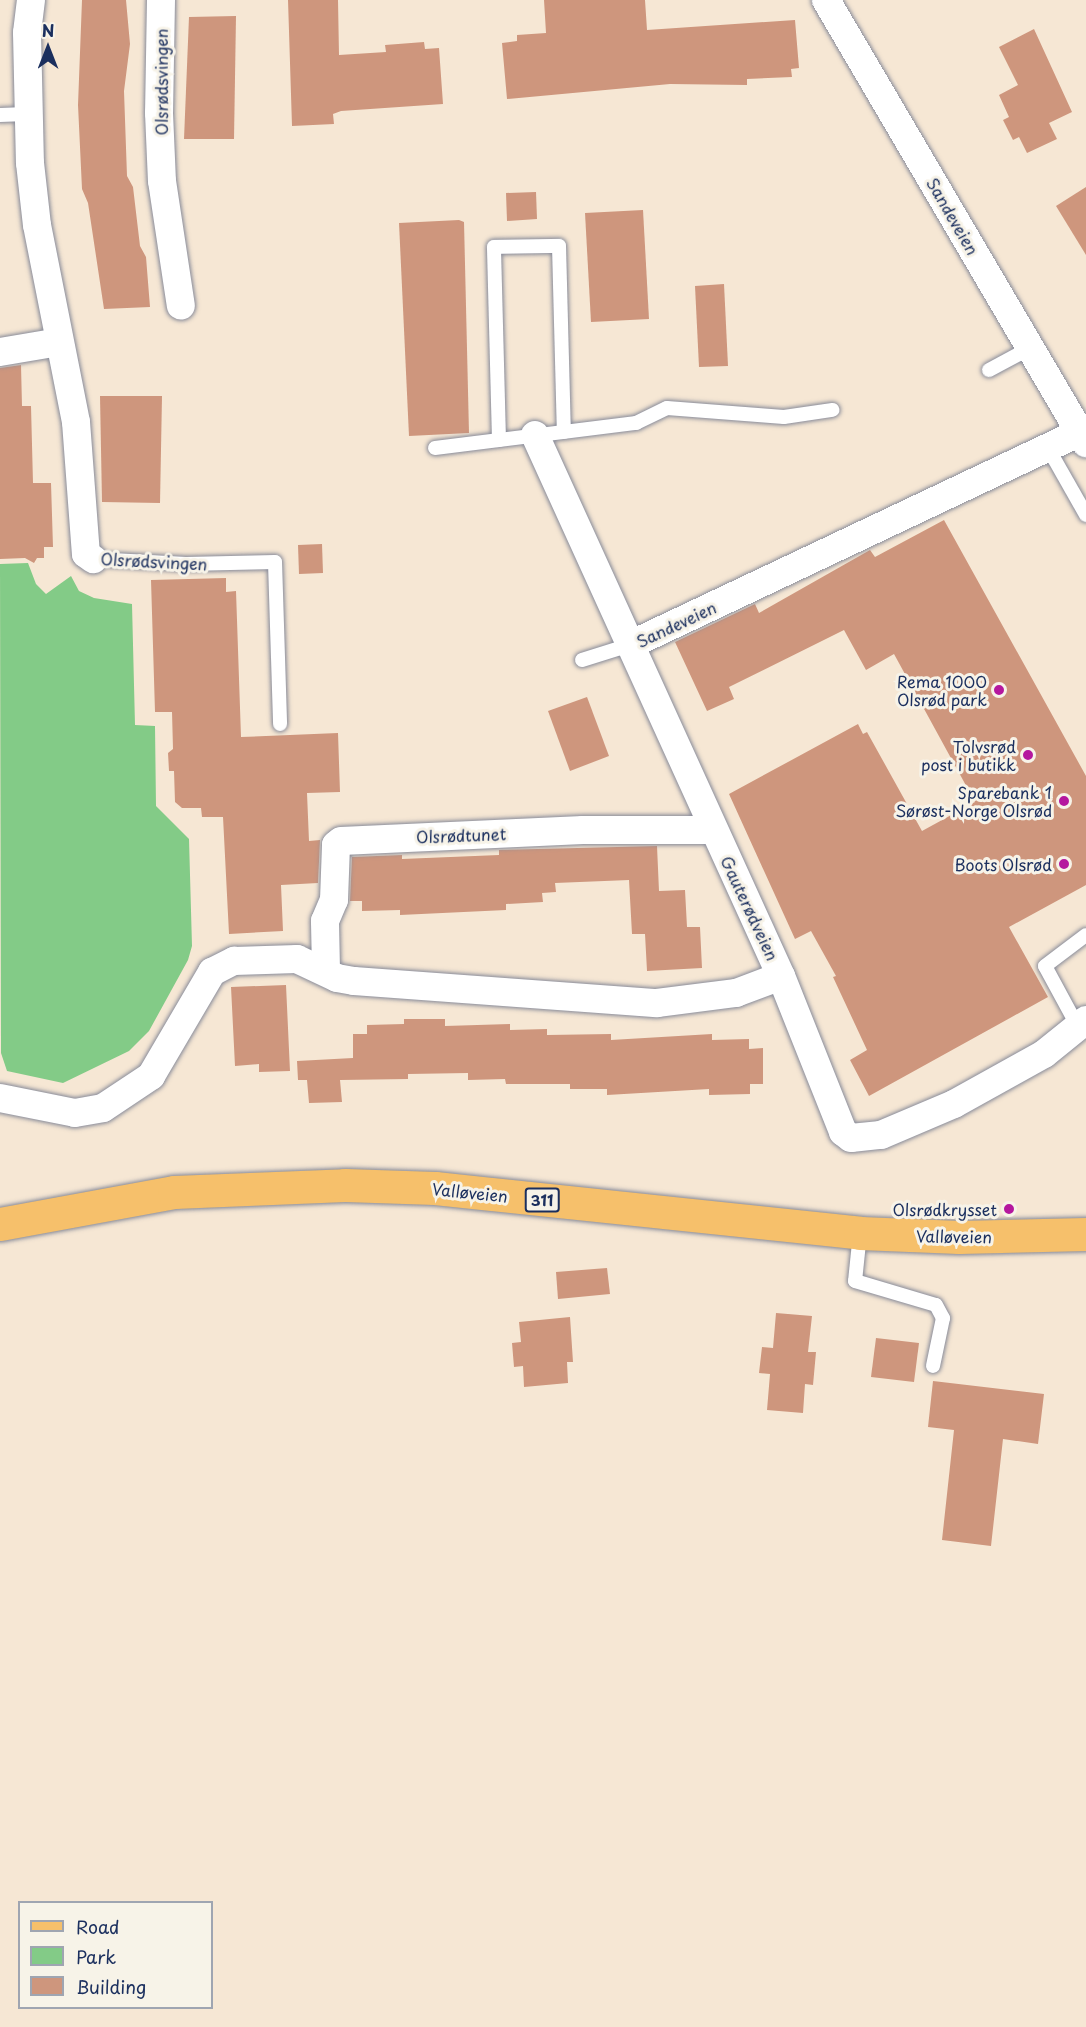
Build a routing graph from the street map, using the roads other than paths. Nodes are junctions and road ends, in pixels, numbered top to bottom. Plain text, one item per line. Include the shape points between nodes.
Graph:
1 (31, 0) edge
2 (161, 0) edge
3 (826, 0) edge
4 (13, 114) edge
5 (181, 306) dead end
6 (0, 329) edge
7 (59, 342) junction
8 (1030, 348) junction
9 (11, 350) edge
10 (989, 370) dead end
11 (832, 410) dead end
12 (564, 432) junction
13 (535, 435) junction
14 (1083, 438) edge
15 (499, 440) junction
16 (435, 448) dead end
17 (1048, 448) junction
18 (1086, 515) edge
19 (93, 559) joint
20 (630, 645) junction
21 (582, 660) dead end
22 (280, 724) dead end
23 (714, 830) junction
24 (1086, 936) edge
25 (326, 970) junction
26 (781, 976) junction
27 (1082, 1023) edge
28 (0, 1098) edge
29 (0, 1224) edge
30 (860, 1233) junction
31 (1086, 1234) edge
32 (933, 1366) dead end

1 - 4 street, Olsrødsvingen
2 - 5 street, Olsrødsvingen via 162,181
3 - 8 street, Sandeveien
4 - 7 street, Olsrødsvingen
6 - 9 street
7 - 9 street
7 - 19 street, Olsrødsvingen via 75,422 86,554
8 - 10 lane
8 - 14 street, Sandeveien
11 - 12 lane via 784,417 667,408 636,423
12 - 13 lane
12 - 15 lane via 559,246 494,248
13 - 15 lane
13 - 20 street, Gauterødveien
14 - 17 street, Sandeveien
15 - 16 lane
17 - 18 lane
17 - 20 street, Sandeveien
19 - 22 lane, Olsrødsvingen via 186,564 275,561
20 - 21 lane
20 - 23 street, Gauterødveien
23 - 25 street, Olsrødtunet via 583,830 341,841 336,845 334,900 325,921
23 - 26 street, Gauterødveien
24 - 27 lane via 1046,966
25 - 26 street via 337,978 354,981 657,1003 736,993
25 - 28 street via 297,959 223,964 212,972 151,1076 104,1108 75,1113
26 - 27 street, Gauterødveien via 843,1132 850,1138 881,1135 954,1104 1034,1060
29 - 30 main road, Valløveien / 311 via 174,1192 345,1185 435,1188
30 - 31 main road, Valløveien / 311 via 959,1237
30 - 32 lane via 855,1281 936,1305 942,1318

